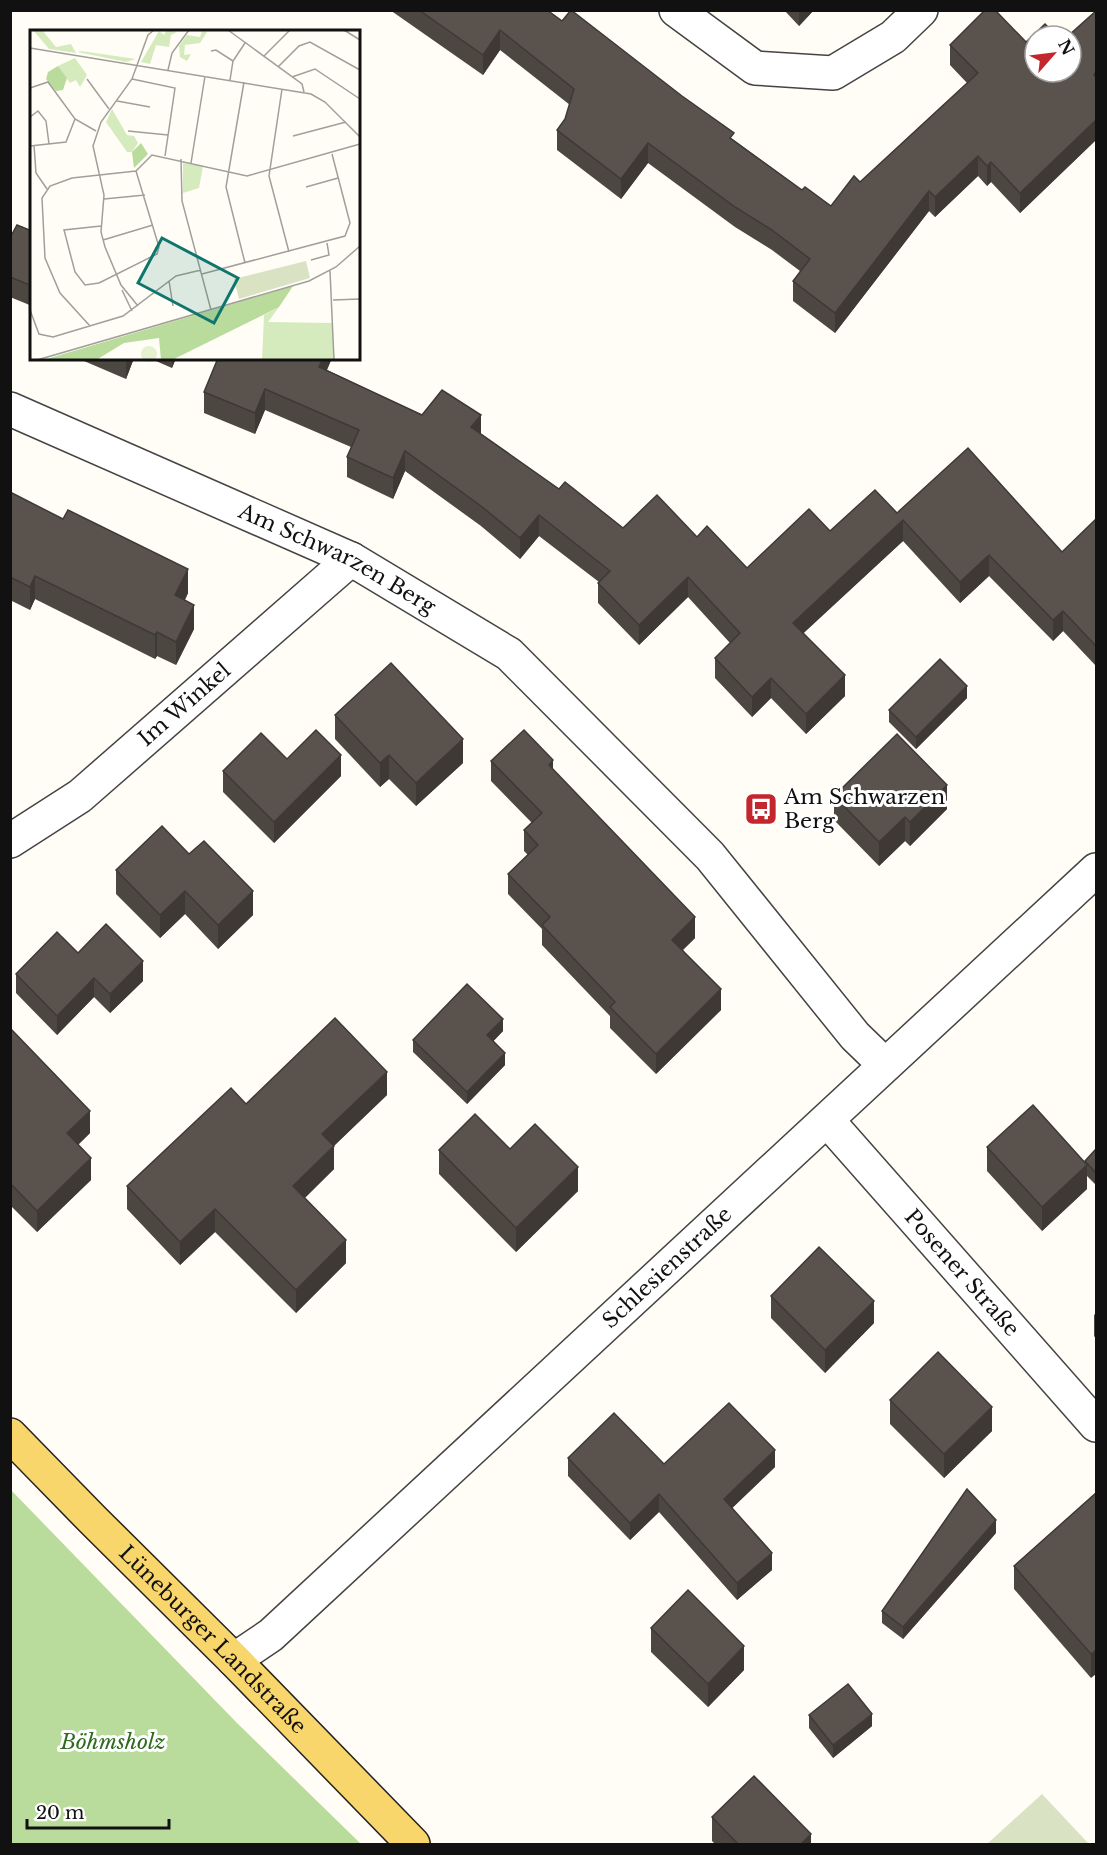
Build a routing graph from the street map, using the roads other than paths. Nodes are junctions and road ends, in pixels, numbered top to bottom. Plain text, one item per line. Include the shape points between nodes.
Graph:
1 (676, 10) edge
2 (921, 10) edge
3 (10, 409) edge
4 (351, 559) junction
5 (10, 841) edge
6 (1096, 870) edge
7 (885, 1065) junction
8 (827, 1120) junction
9 (1096, 1425) edge
10 (10, 1435) edge
11 (234, 1660) junction
12 (413, 1845) edge

1 - 2 street via 755,68 833,73 893,37
3 - 4 street, Am Schwarzen Berg
4 - 5 street, Im Winkel via 80,796
4 - 7 street, Am Schwarzen Berg via 509,654 710,856 855,1036
6 - 7 street, Schlesienstraße
7 - 8 street, Schlesienstraße
8 - 9 street, Posener Straße
8 - 11 street, Schlesienstraße via 271,1635
10 - 11 main road, Lüneburger Landstraße
11 - 12 main road, Lüneburger Landstraße

